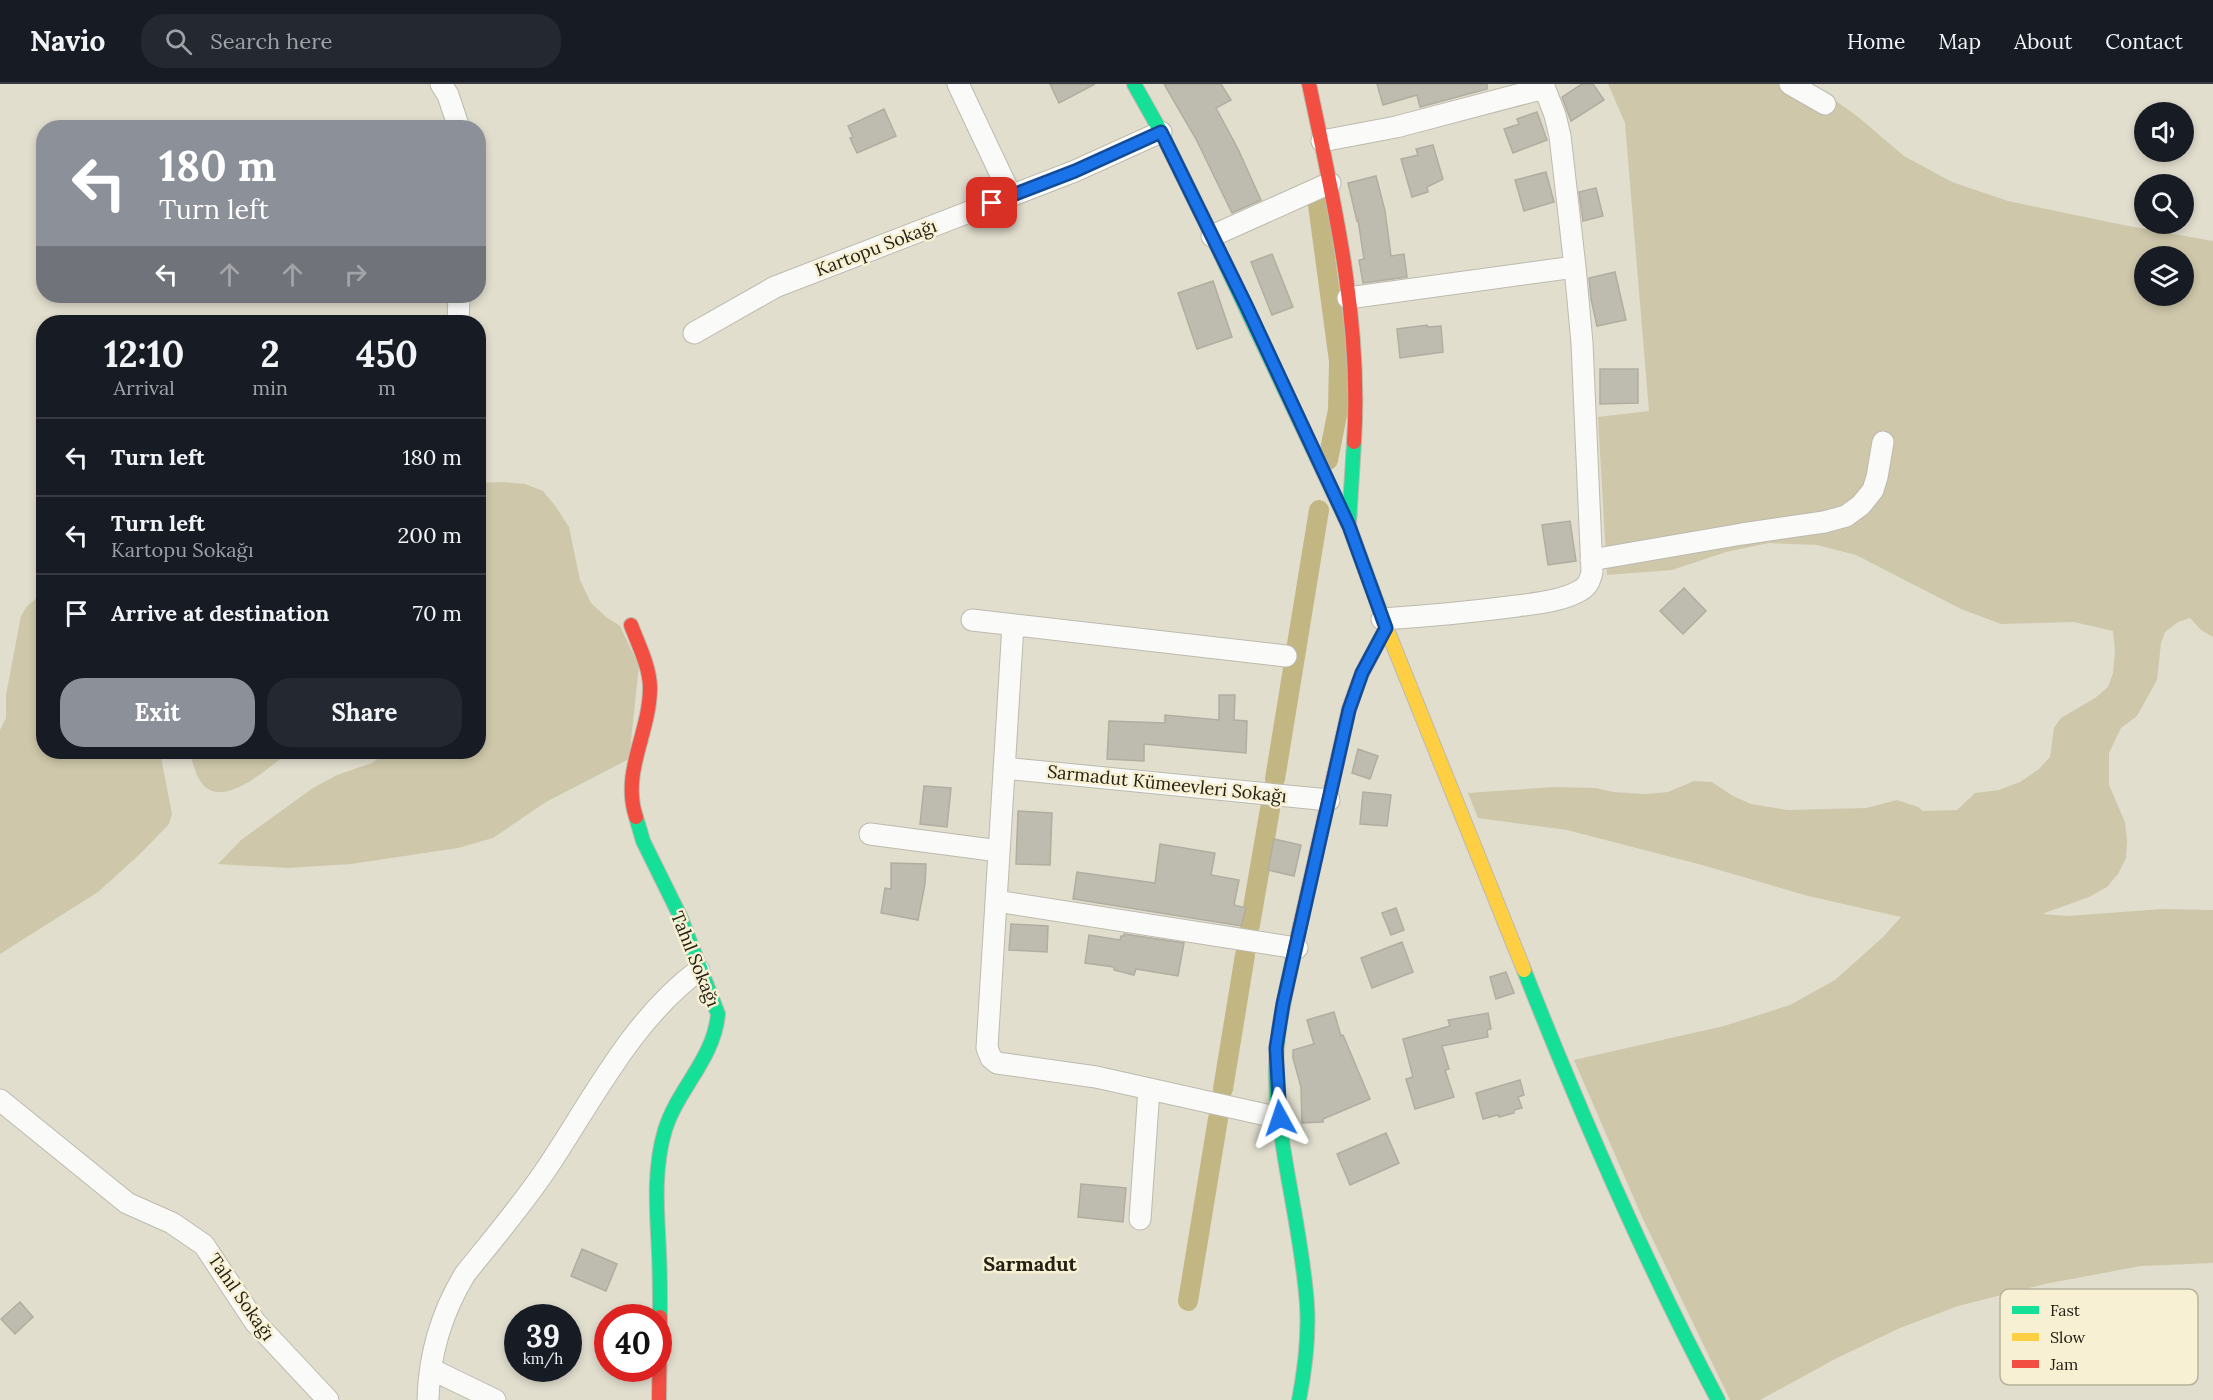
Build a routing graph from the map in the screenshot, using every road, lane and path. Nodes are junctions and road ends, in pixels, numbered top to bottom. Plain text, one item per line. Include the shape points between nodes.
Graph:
1 (441, 84) edge
2 (958, 84) edge
3 (1134, 84) edge
4 (1309, 84) edge
5 (1790, 84) edge
6 (1543, 86) edge
7 (1825, 104) dead end
8 (456, 120) edge
9 (1161, 132) junction
10 (1322, 141) junction
11 (1330, 183) junction
12 (1011, 196) junction
13 (1212, 236) junction
14 (1575, 267) junction
15 (1348, 298) junction
16 (694, 333) dead end
17 (1883, 442) dead end
18 (1349, 526) junction
19 (1591, 560) junction
20 (972, 620) dead end
21 (1384, 624) junction
22 (631, 625) dead end
23 (1013, 625) junction
24 (1286, 657) dead end
25 (1004, 768) junction
26 (1329, 800) junction
27 (870, 834) dead end
28 (999, 851) junction
29 (996, 902) junction
30 (1297, 948) junction
31 (699, 970) junction
32 (1149, 1089) junction
33 (0, 1100) edge
34 (1280, 1118) junction
35 (1140, 1219) dead end
36 (431, 1369) junction
37 (328, 1400) edge
38 (428, 1400) edge
39 (495, 1400) edge
40 (658, 1400) edge
41 (1299, 1400) edge
42 (1718, 1400) edge

1 - 8 street
2 - 12 street
3 - 9 street
4 - 10 street
5 - 7 street
6 - 10 street via 1396,127
6 - 14 street via 1560,136
9 - 12 street, Kartopu Sokağı
9 - 13 street
10 - 11 street
11 - 13 street
11 - 15 street
12 - 16 street, Kartopu Sokağı via 775,287
13 - 18 street
14 - 15 street
14 - 19 street
15 - 18 street via 1356,387
17 - 19 street via 1873,490 1846,516
18 - 21 street
19 - 21 street via 1589,583 1569,596
20 - 23 street
21 - 26 street via 1349,710
21 - 42 street via 1578,1106 1671,1312
22 - 31 street, Tahıl Sokağı via 650,687 630,786 633,809
23 - 24 street
23 - 25 street
25 - 26 street, Sarmadut Kümeevleri Sokağı
25 - 28 street
26 - 30 street
27 - 28 street
28 - 29 street
29 - 30 street
29 - 32 street via 987,1048 991,1058 997,1063
30 - 34 street via 1276,1048
31 - 36 street via 672,991 636,1035 537,1183 465,1274 445,1313
31 - 40 street, Tahıl Sokağı via 718,1026 714,1041 675,1107 660,1152
32 - 34 street
32 - 35 street
33 - 37 street, Tahıl Sokağı via 127,1203 172,1224 204,1245 255,1322
34 - 41 street via 1307,1307 1305,1371
36 - 38 street
36 - 39 street

